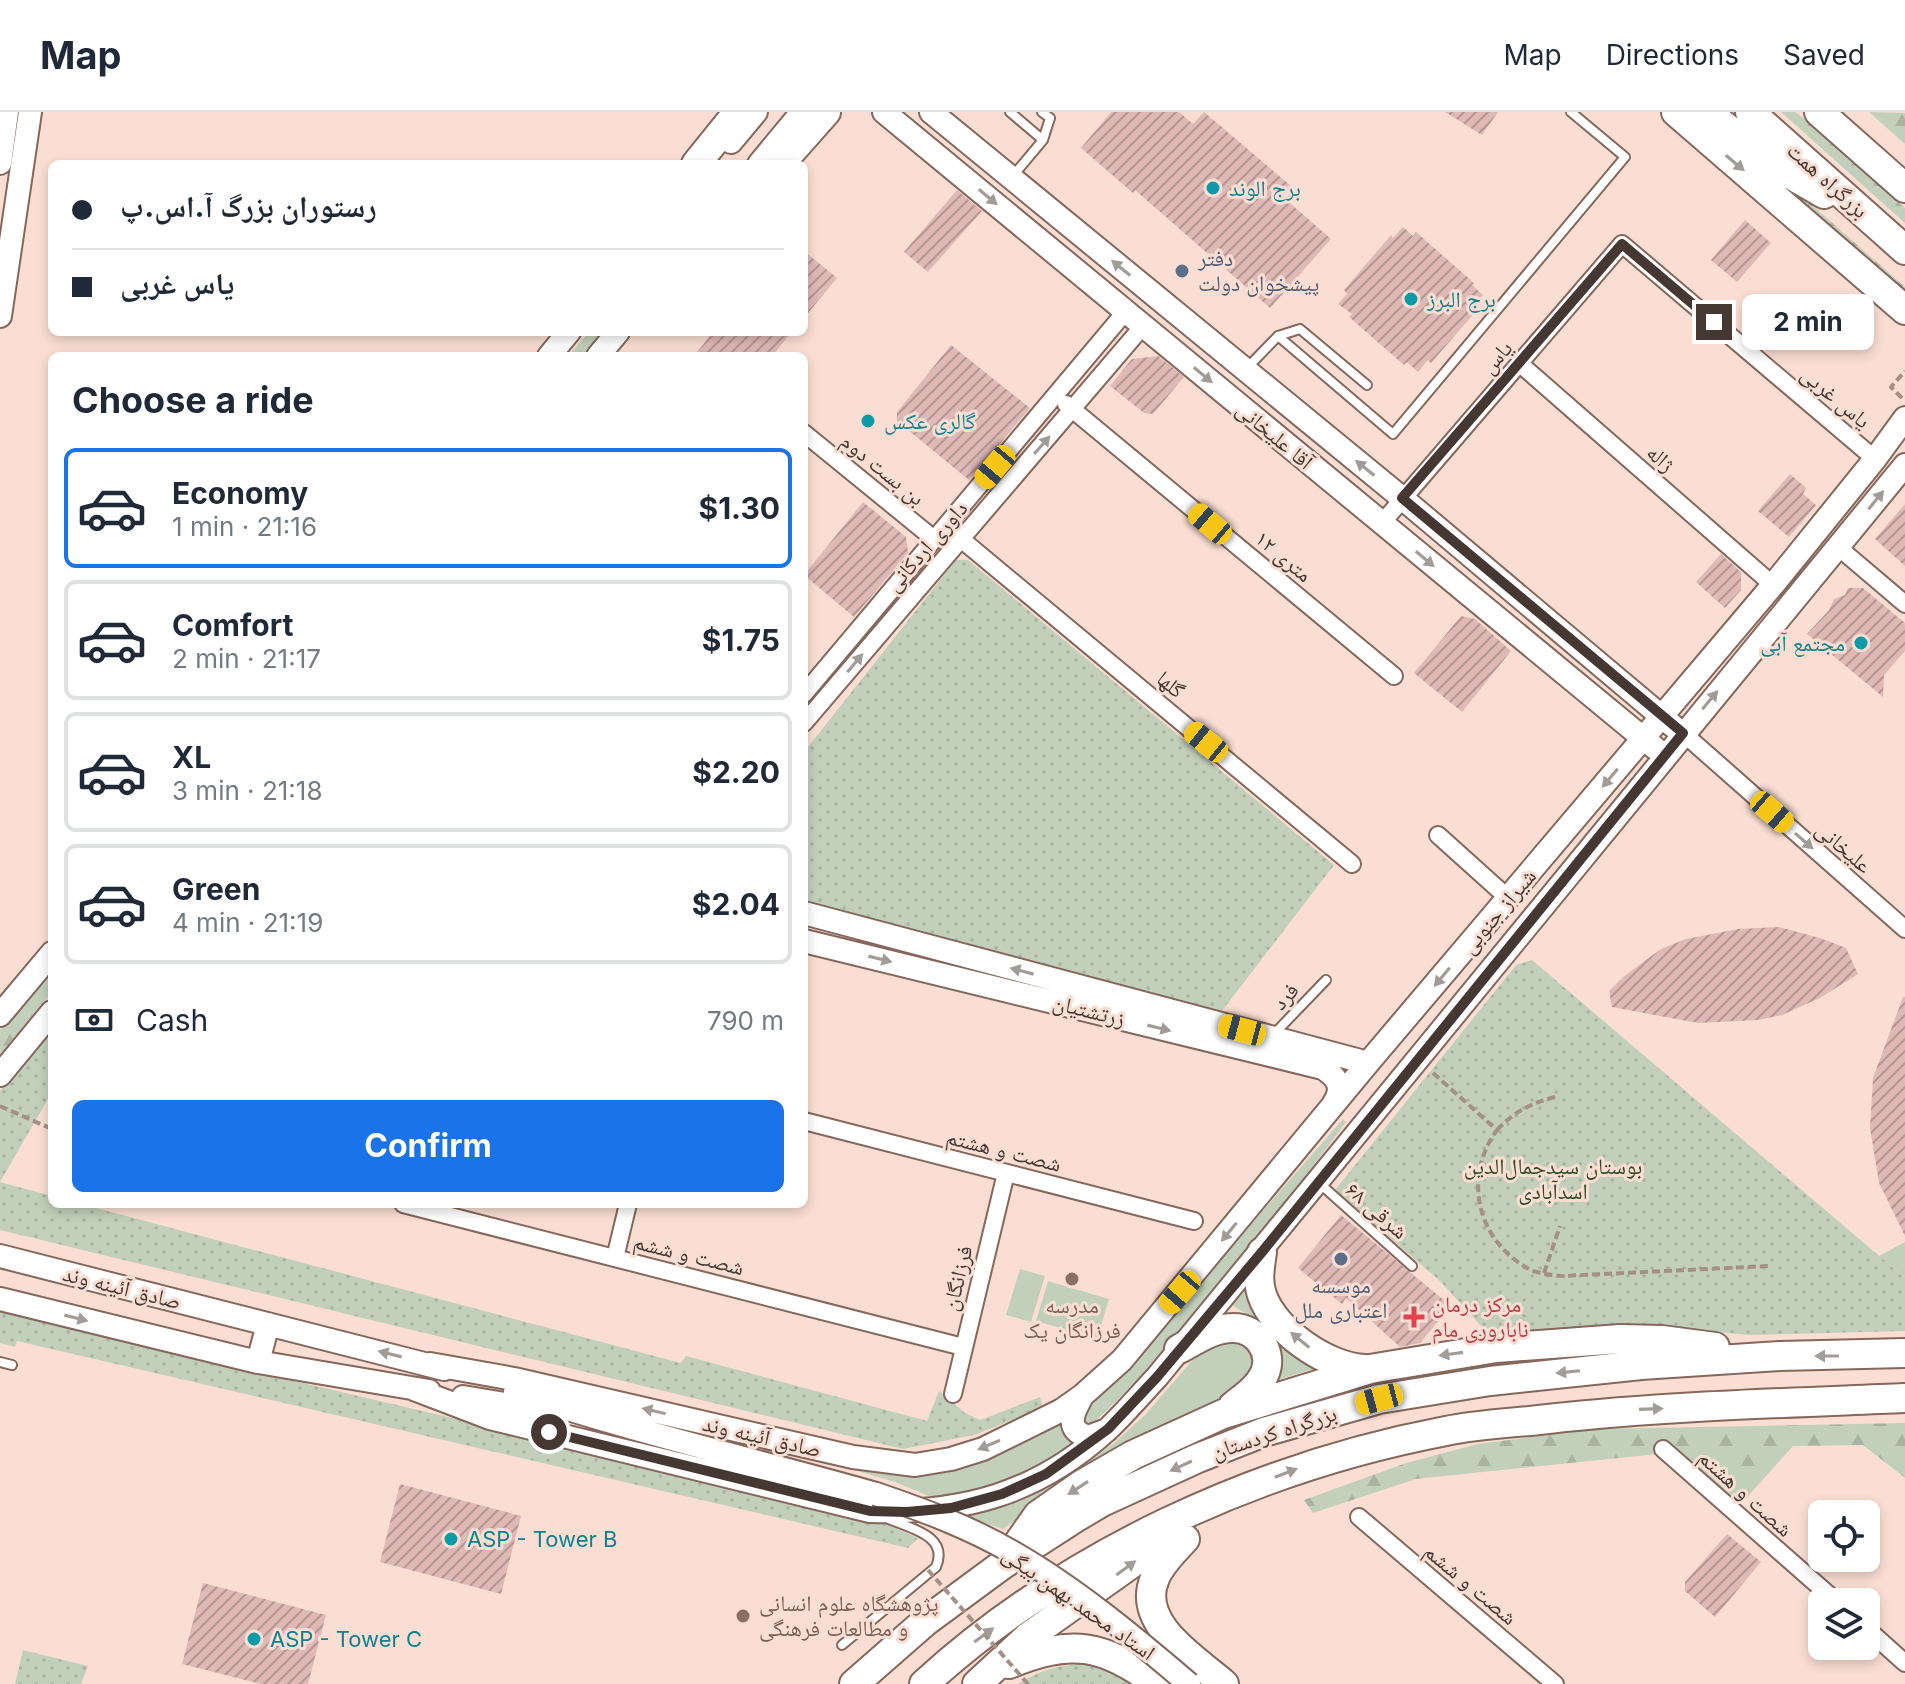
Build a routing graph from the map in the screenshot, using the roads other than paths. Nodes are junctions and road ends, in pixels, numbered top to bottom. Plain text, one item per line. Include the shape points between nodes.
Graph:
1 (7, 112) edge
2 (30, 112) edge
3 (738, 112) edge
4 (756, 112) edge
5 (802, 112) edge
6 (826, 112) edge
7 (884, 112) edge
8 (931, 112) edge
9 (1010, 112) edge
10 (1042, 112) edge
11 (1571, 112) edge
12 (1676, 112) edge
13 (1707, 112) edge
14 (1750, 112) edge
15 (1819, 112) edge
16 (1043, 140) junction
17 (978, 151) junction
18 (699, 160) edge
19 (715, 160) edge
20 (762, 160) edge
21 (784, 160) edge
22 (0, 163) edge
23 (959, 174) junction
24 (10, 175) edge
25 (1011, 177) junction
26 (1905, 188) edge
27 (1876, 223) junction
28 (1622, 244) joint
29 (1905, 250) edge
30 (1154, 295) junction
31 (1905, 310) edge
32 (0, 316) edge
33 (1134, 319) junction
34 (566, 336) edge
35 (615, 336) edge
36 (1278, 336) junction
37 (552, 352) edge
38 (601, 352) edge
39 (1519, 363) junction
40 (1246, 370) junction
41 (1367, 385) dead end
42 (1055, 395) junction
43 (1073, 409) junction
44 (1905, 418) edge
45 (1898, 435) edge
46 (808, 436) edge
47 (1875, 459) junction
48 (1905, 465) edge
49 (1402, 498) junction
50 (1382, 523) junction
51 (934, 539) junction
52 (961, 539) junction
53 (1838, 547) junction
54 (1773, 585) junction
55 (1905, 604) edge
56 (1394, 676) dead end
57 (808, 689) edge
58 (1661, 716) junction
59 (808, 718) edge
60 (1683, 733) junction
61 (1643, 739) junction
62 (1665, 757) junction
63 (1438, 835) dead end
64 (1352, 864) dead end
65 (1508, 898) junction
66 (808, 914) edge
67 (1905, 929) edge
68 (808, 942) edge
69 (48, 958) edge
70 (1326, 980) dead end
71 (25, 986) junction
72 (0, 1003) edge
73 (0, 1015) edge
74 (48, 1017) edge
75 (1271, 1038) junction
76 (1368, 1063) junction
77 (0, 1075) edge
78 (1330, 1110) junction
79 (808, 1122) edge
80 (1006, 1173) junction
81 (1317, 1182) junction
82 (419, 1208) edge
83 (627, 1208) edge
84 (1194, 1221) dead end
85 (1262, 1252) junction
86 (1, 1257) edge
87 (615, 1258) junction
88 (1412, 1266) dead end
89 (0, 1299) edge
90 (268, 1324) junction
91 (963, 1347) junction
92 (1179, 1349) junction
93 (1905, 1353) edge
94 (1780, 1356) junction
95 (0, 1362) edge
96 (258, 1362) junction
97 (430, 1364) junction
98 (12, 1365) dead end
99 (1370, 1369) junction
100 (414, 1389) junction
101 (953, 1394) dead end
102 (1083, 1395) junction
103 (1905, 1398) edge
104 (1223, 1414) junction
105 (597, 1420) junction
106 (1108, 1429) junction
107 (1663, 1449) dead end
108 (1227, 1495) junction
109 (873, 1502) junction
110 (1359, 1517) dead end
111 (1002, 1565) junction
112 (1821, 1588) edge
113 (1166, 1633) junction
114 (1880, 1641) edge
115 (842, 1645) dead end
116 (1905, 1663) edge
117 (1132, 1666) junction
118 (983, 1678) edge
119 (854, 1684) edge
120 (924, 1684) edge
121 (1157, 1684) edge
122 (1189, 1684) edge
123 (1224, 1684) edge
124 (1555, 1684) edge

1 - 22 main road
2 - 24 main road
3 - 18 highway
4 - 19 main road
5 - 20 main road
6 - 21 highway
7 - 23 main road, آقا علیخانی
8 - 17 main road, آقا علیخانی
9 - 16 lane
10 - 16 lane via 1050,118
11 - 36 lane via 1625,157 1393,434
12 -> 31 highway
13 - 27 highway via 1769,162
14 - 27 highway, بزرگراه همت
15 - 26 highway, بزرگراه همت
16 - 25 lane
17 - 23 main road
17 - 25 main road, آقا علیخانی
23 -> 33 main road, آقا علیخانی
24 - 32 main road
30 -> 25 main road, آقا علیخانی
27 - 29 highway, بزرگراه همت
28 - 39 street, یاس
28 - 47 street, یاس غربی
30 - 33 main road
30 - 40 main road, آقا علیخانی
33 - 42 street, داوری اردکانی
33 - 43 street, داوری اردکانی
33 -> 50 main road, آقا علیخانی
34 - 37 main road
35 - 38 main road
36 - 40 lane
36 - 41 lane via 1300,329
39 - 49 street, یاس
39 - 54 street, ژاله
49 -> 40 main road, آقا علیخانی
42 - 43 street, ۱۲ متری
42 - 51 street, داوری اردکانی
52 -> 43 street, داوری اردکانی
43 - 56 street, ۱۲ متری
44 - 45 main road, شیراز جنوبی
45 - 47 main road, شیراز جنوبی
46 - 51 street, بن بست دوم
47 - 54 main road, شیراز جنوبی
53 -> 48 main road, شیراز جنوبی
49 - 50 street, یاس
49 - 58 main road, آقا علیخانی
50 -> 61 main road, آقا علیخانی
51 - 52 street
51 - 57 street, داوری اردکانی
59 -> 52 street, داوری اردکانی
52 - 64 street, گلها
53 - 55 street
60 -> 53 main road, شیراز جنوبی
54 - 58 main road, شیراز جنوبی
58 - 60 main road, آقا علیخانی
58 - 61 main road, شیراز جنوبی
60 - 62 main road, شیراز جنوبی
60 -> 67 street, علیخانی
61 - 62 main road, آقا علیخانی
61 -> 65 main road, شیراز جنوبی
62 - 81 main road, شیراز جنوبی
63 - 65 street
65 -> 76 main road, شیراز جنوبی
75 -> 66 main road, زرتشتیان
68 -> 78 main road, زرتشتیان via 1323,1068 1340,1085
69 - 71 main road
70 - 75 lane, فرد
71 - 72 main road
71 - 73 main road
74 - 77 main road
75 - 76 main road, زرتشتیان
76 - 78 main road, شیراز جنوبی
78 -> 102 main road, شیراز جنوبی via 1122,1360
79 - 80 street, شصت و هشتم
80 - 84 street, شصت و هشتم
80 - 91 street, فرزانگان
81 - 85 main road, شیراز جنوبی
81 - 88 lane, ۶۸ شرقی
82 - 87 street, شصت و ششم
83 - 87 street
85 - 92 main road, شیراز جنوبی
99 -> 85 highway via 1333,1364 1272,1314 1258,1280
86 - 90 main road, صادق آئینه وند
87 - 91 street, شصت و ششم
89 -> 96 main road, صادق آئینه وند
90 - 96 main road
97 -> 90 main road, صادق آئینه وند
91 - 101 street, فرزانگان
92 - 104 highway via 1230,1327 1257,1336 1265,1348 1266,1372 1256,1388
92 - 106 main road, شیراز جنوبی
93 -> 94 highway, بزرگراه کردستان
94 -> 99 highway via 1620,1339 1496,1348
94 -> 111 highway, بزرگراه کردستان via 1567,1372 1379,1399 1264,1432 1198,1458 1102,1502
95 - 98 lane
96 - 100 main road, صادق آئینه وند
102 -> 97 main road, صادق آئینه وند via 1040,1423 983,1449 915,1465 853,1457
97 - 105 main road, صادق آئینه وند
99 - 104 highway
100 - 105 main road, صادق آئینه وند
100 - 109 main road, صادق آئینه وند via 490,1418
102 - 106 main road via 1071,1419 1073,1427 1088,1437
108 -> 103 highway, بزرگراه کردستان via 1299,1468 1449,1430 1621,1410
104 -> 111 highway via 1081,1485 1038,1515
105 - 109 main road, صادق آئینه وند
106 - 109 main road, شیراز جنوبی via 1046,1474 1002,1494 951,1508 907,1512
107 - 112 street, شصت و هشتم
108 - 113 highway via 1154,1579 1154,1613
118 -> 108 highway via 1028,1637
120 -> 108 highway, بزرگراه کردستان via 951,1659 1075,1574 1140,1534
109 - 115 lane via 933,1541 940,1556 936,1567
109 - 122 main road, استاد محمد بهمن بیگی, bridge via 933,1514 1012,1552
110 - 124 street, شصت و ششم
111 - 119 highway, بزرگراه کردستان
113 - 117 highway via 1138,1638 1129,1656
113 - 123 highway
114 - 116 street
117 - 118 highway via 1070,1647 1043,1651
117 - 121 highway

